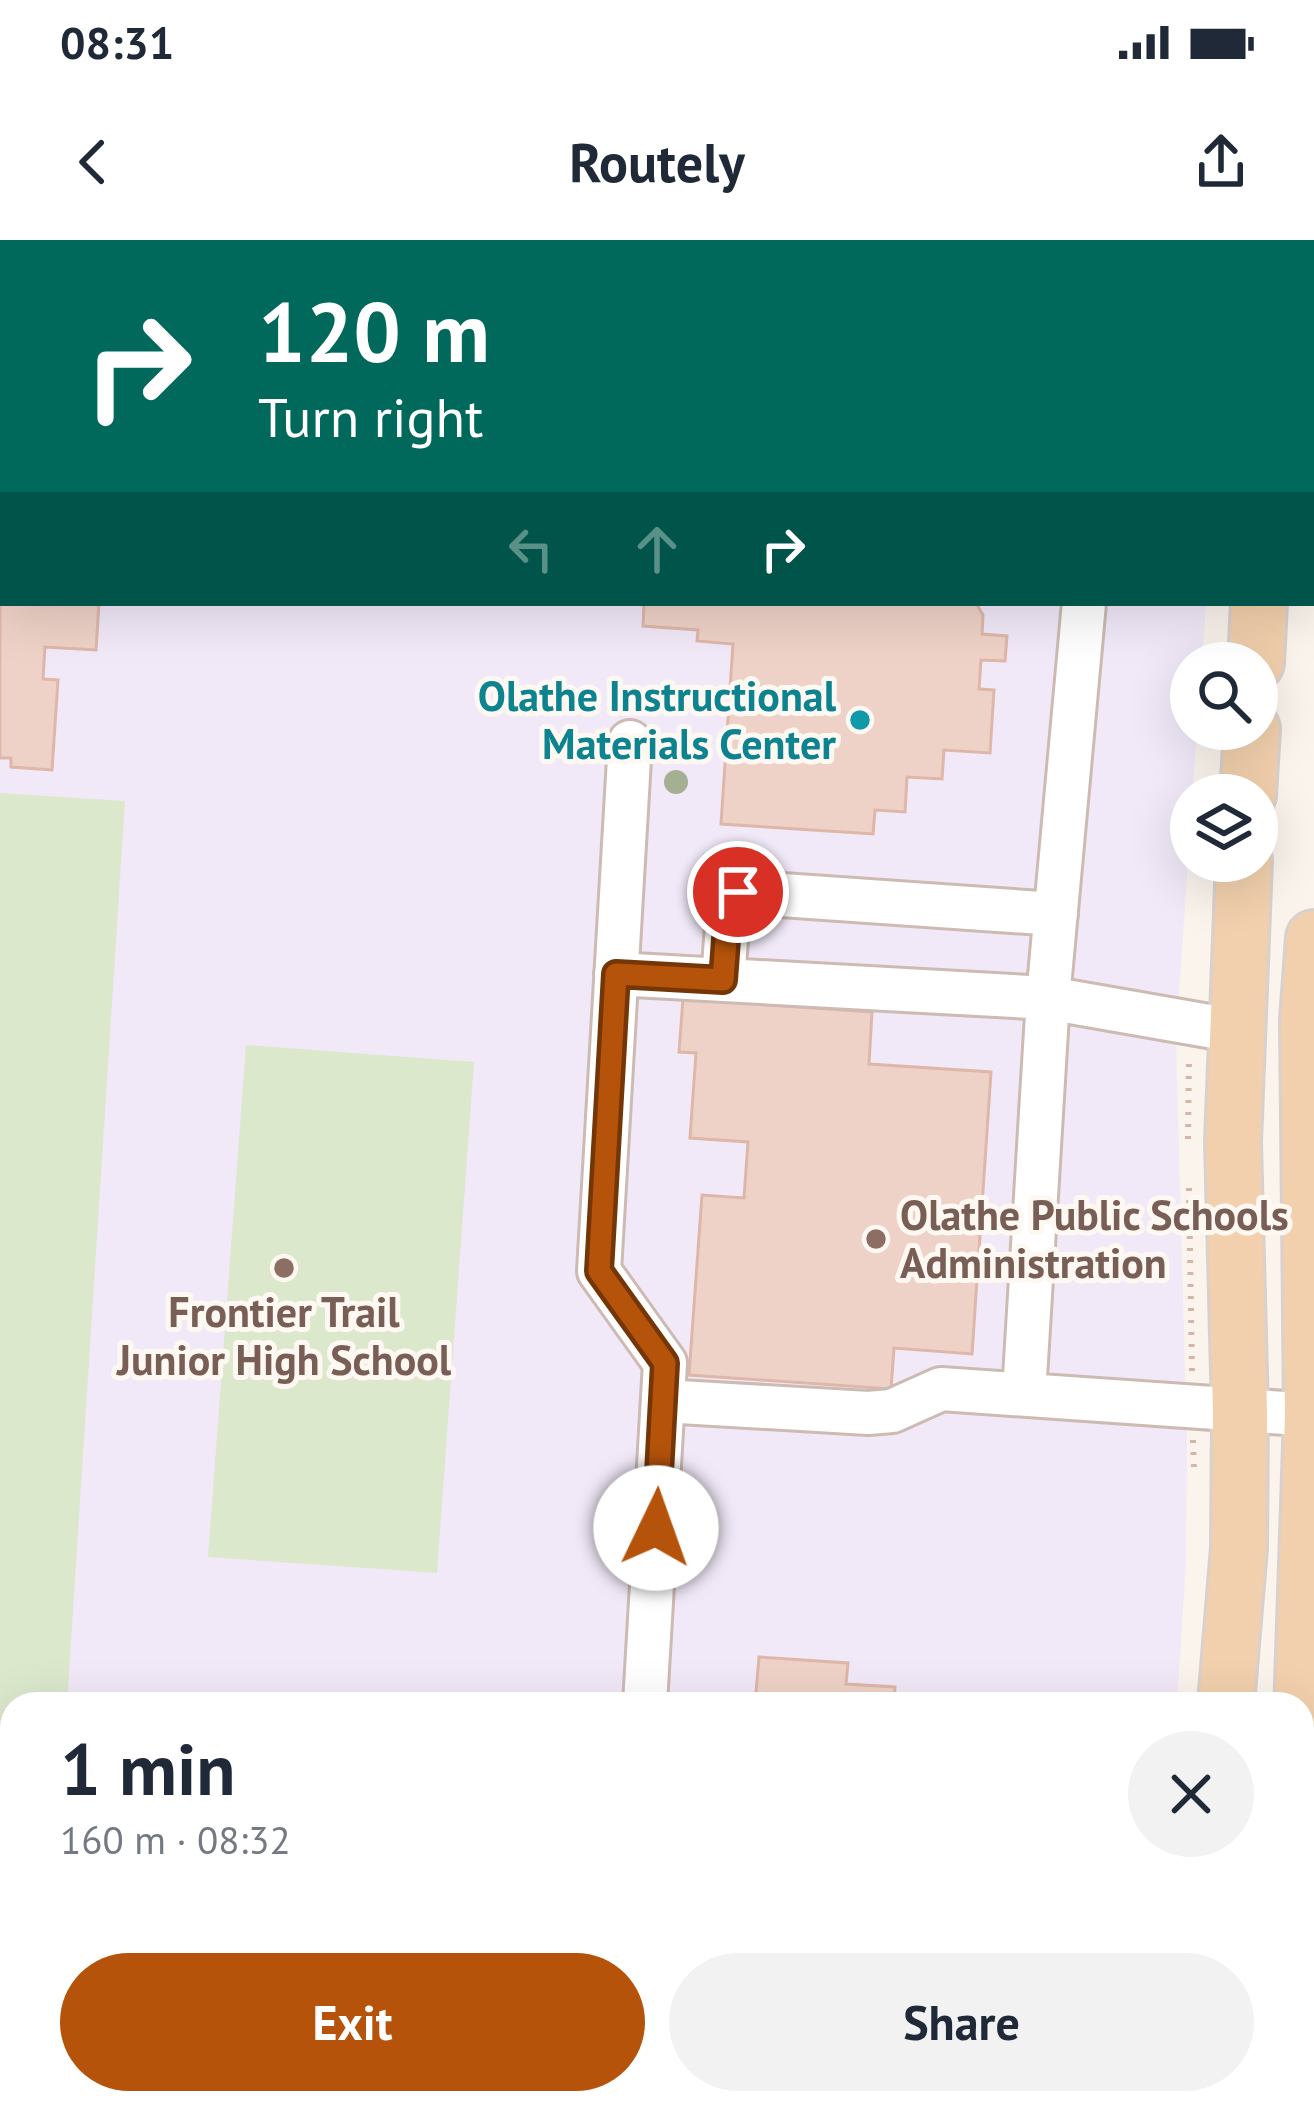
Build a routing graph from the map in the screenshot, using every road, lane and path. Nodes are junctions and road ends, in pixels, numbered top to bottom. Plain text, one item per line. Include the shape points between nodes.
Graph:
1 (1084, 606) edge
2 (1259, 606) edge
3 (1257, 642) edge
4 (629, 742) dead end
5 (1243, 882) edge
6 (1056, 914) junction
7 (1314, 938) edge
8 (616, 974) junction
9 (723, 980) junction
10 (1048, 998) junction
11 (1238, 1031) junction
12 (1024, 1394) junction
13 (663, 1401) junction
14 (1240, 1412) junction
15 (1313, 1415) edge
16 (646, 1692) edge
17 (1227, 1692) edge
18 (1303, 1692) edge

1 - 6 street
2 - 3 main road
4 - 8 street
5 - 11 main road
6 - 9 street via 738,892 729,899
6 - 10 street
7 - 15 main road
8 - 9 street
8 - 13 street via 599,1271 665,1363
9 - 10 street
10 - 11 street
10 - 12 street
11 - 14 main road
12 - 13 street via 941,1389 868,1413
12 - 14 street
13 - 16 street
14 - 15 street
14 - 17 main road
15 - 18 main road

